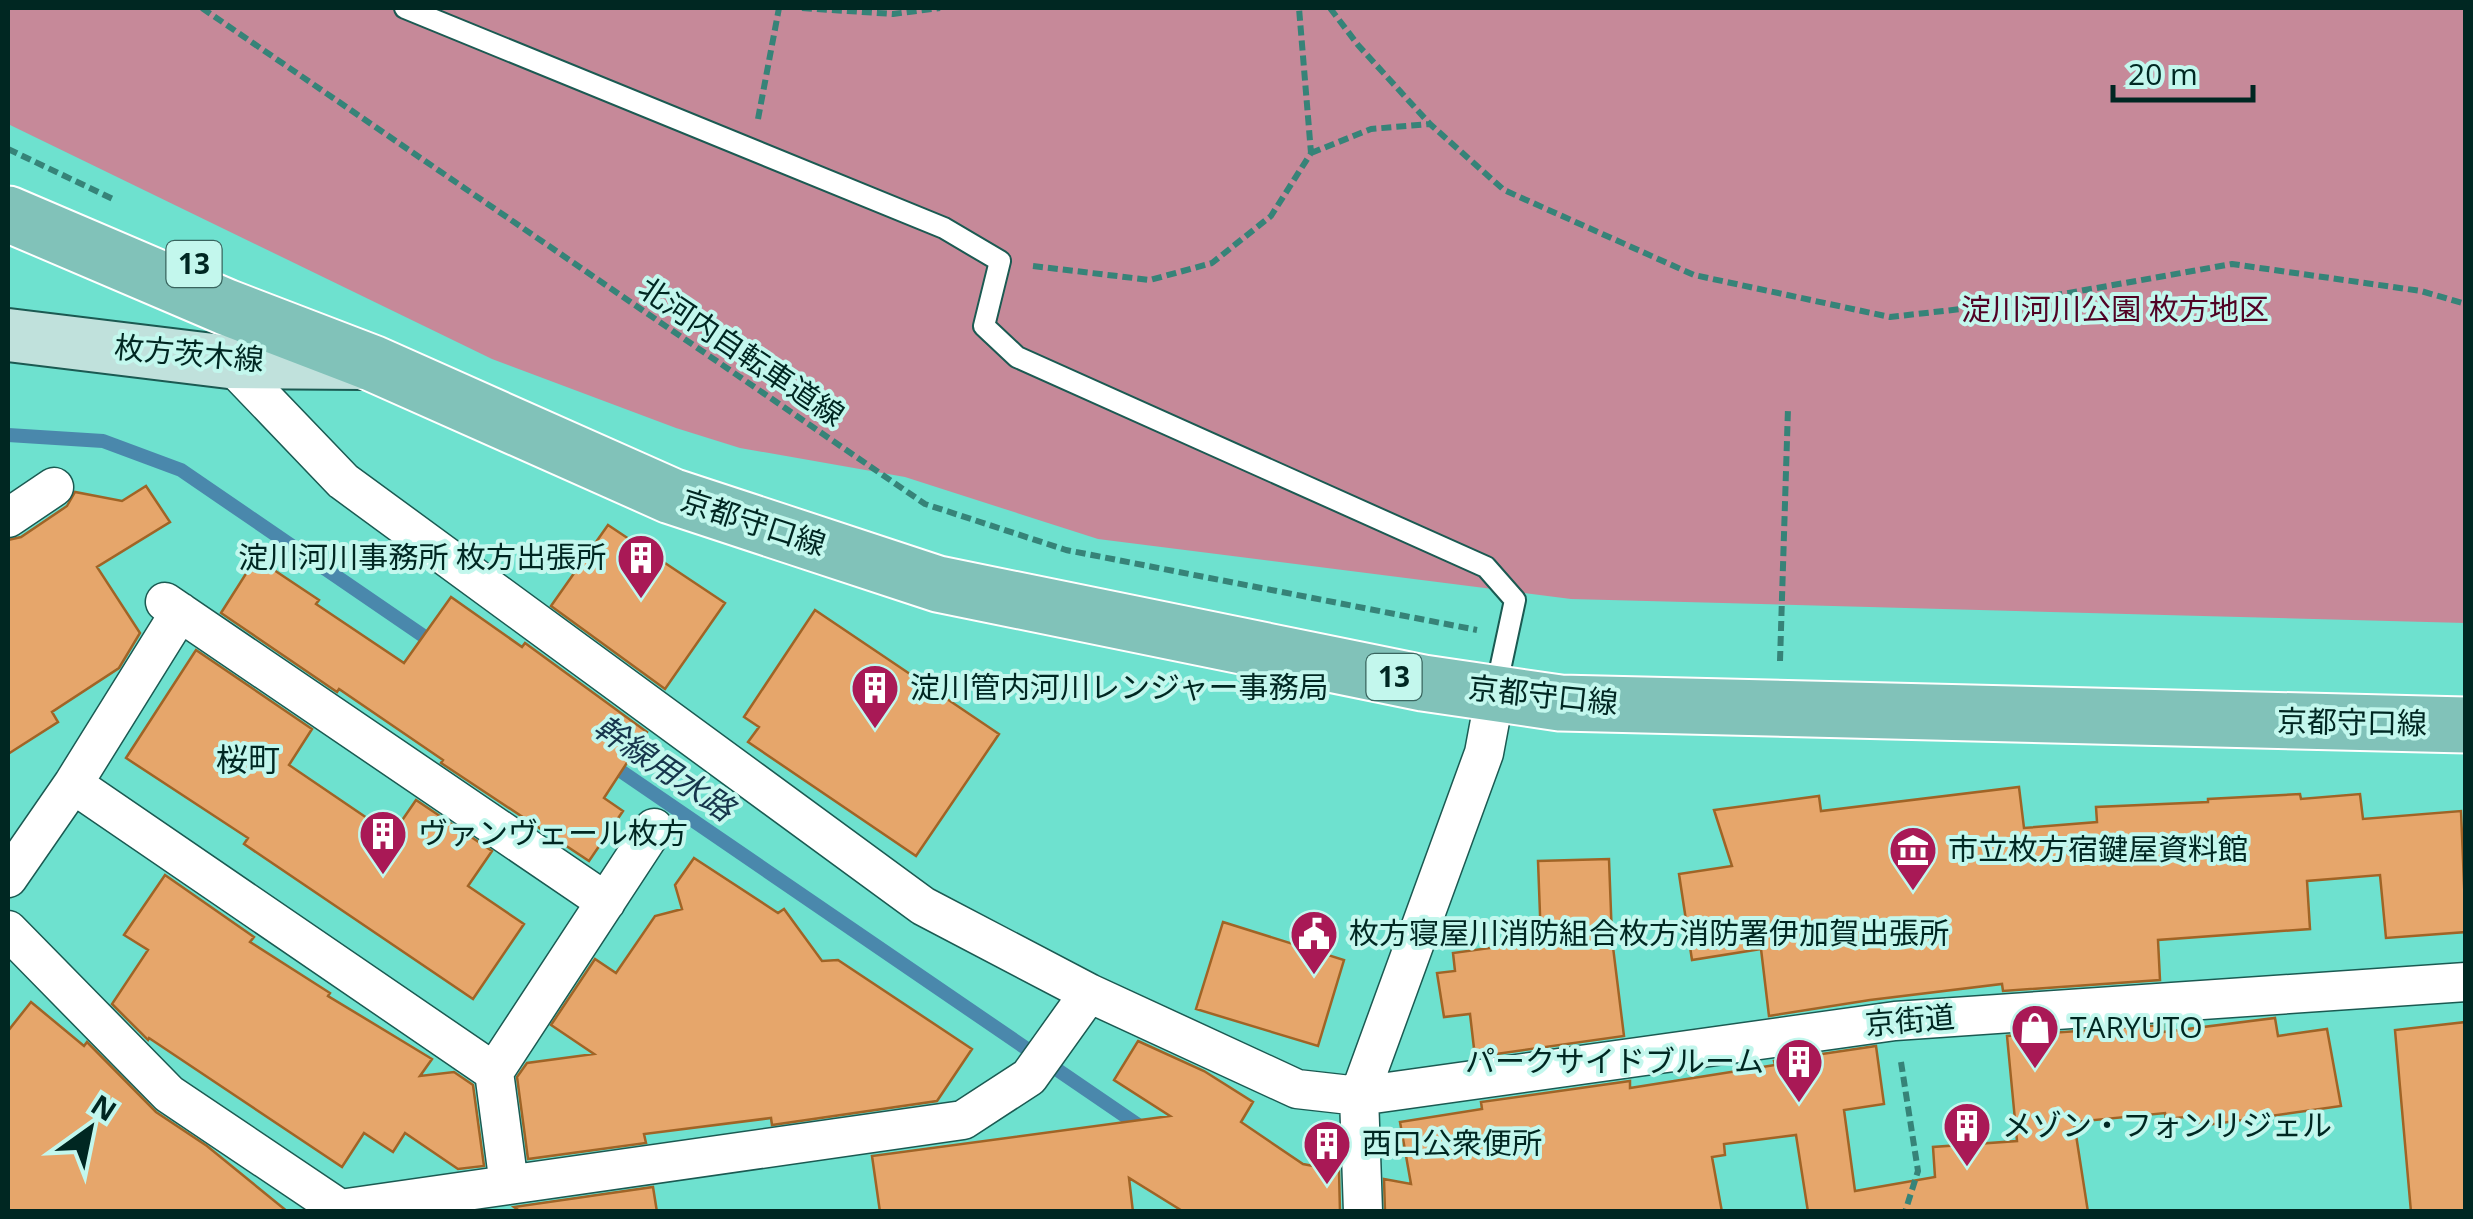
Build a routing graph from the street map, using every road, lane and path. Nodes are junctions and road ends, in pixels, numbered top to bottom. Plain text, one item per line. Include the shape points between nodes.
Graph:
1 (202, 8) edge
2 (405, 8) edge
3 (779, 8) edge
4 (802, 8) edge
5 (940, 8) edge
6 (1299, 8) edge
7 (1330, 8) edge
8 (1430, 124) junction
9 (8, 149) edge
10 (752, 150) junction
11 (1311, 153) junction
12 (8, 183) edge
13 (132, 208) dead end
14 (8, 214) edge
15 (1000, 261) junction
16 (2466, 304) edge
17 (8, 335) edge
18 (229, 362) junction
19 (372, 364) junction
20 (1788, 408) dead end
21 (54, 487) dead end
22 (8, 518) edge
23 (1148, 576) dead end
24 (1780, 662) dead end
25 (1495, 694) junction
26 (2466, 725) edge
27 (72, 784) junction
28 (654, 828) dead end
29 (8, 878) edge
30 (606, 902) junction
31 (8, 930) edge
32 (2466, 982) edge
33 (1089, 993) junction
34 (1895, 1021) junction
35 (494, 1072) junction
36 (1358, 1096) junction
37 (509, 1185) junction
38 (1364, 1212) edge
39 (1905, 1212) edge

1 - 23 path, 北河内自転車道線 via 924,504 1066,550 1315,600
2 - 10 lane
3 - 10 path
4 - 5 path via 894,14
6 - 11 path
7 - 8 path
8 - 11 path via 1372,128
8 - 16 path via 1504,190 1694,275 1890,317 2232,264
9 - 13 path
10 - 15 lane via 944,228
11 - 15 path via 1271,216 1212,263 1150,280
12 - 19 main road, 京都守口線 / 13 via 243,285
14 - 19 main road, 京都守口線 / 13
15 - 25 lane via 984,326 1017,357 1486,568 1516,600
17 - 18 main road, 枚方茨木線
18 - 19 main road, 枚方茨木線
18 - 33 street, 京街道 via 343,481 924,906
19 - 25 main road, 京都守口線 / 13 via 672,496 938,584
20 - 24 path
21 - 22 street
25 - 26 main road, 京都守口線 / 13 via 1560,704
25 - 36 street via 1484,753
27 - 29 street
27 - 30 street via 172,607
27 - 35 street
28 - 30 street
30 - 35 street
31 - 37 street via 169,1094 340,1209
32 - 34 street, 京街道
33 - 36 street, 京街道 via 1297,1088
33 - 37 street via 1029,1077 963,1120
34 - 36 street, 京街道
34 - 39 path via 1918,1171
35 - 37 street
36 - 38 street

